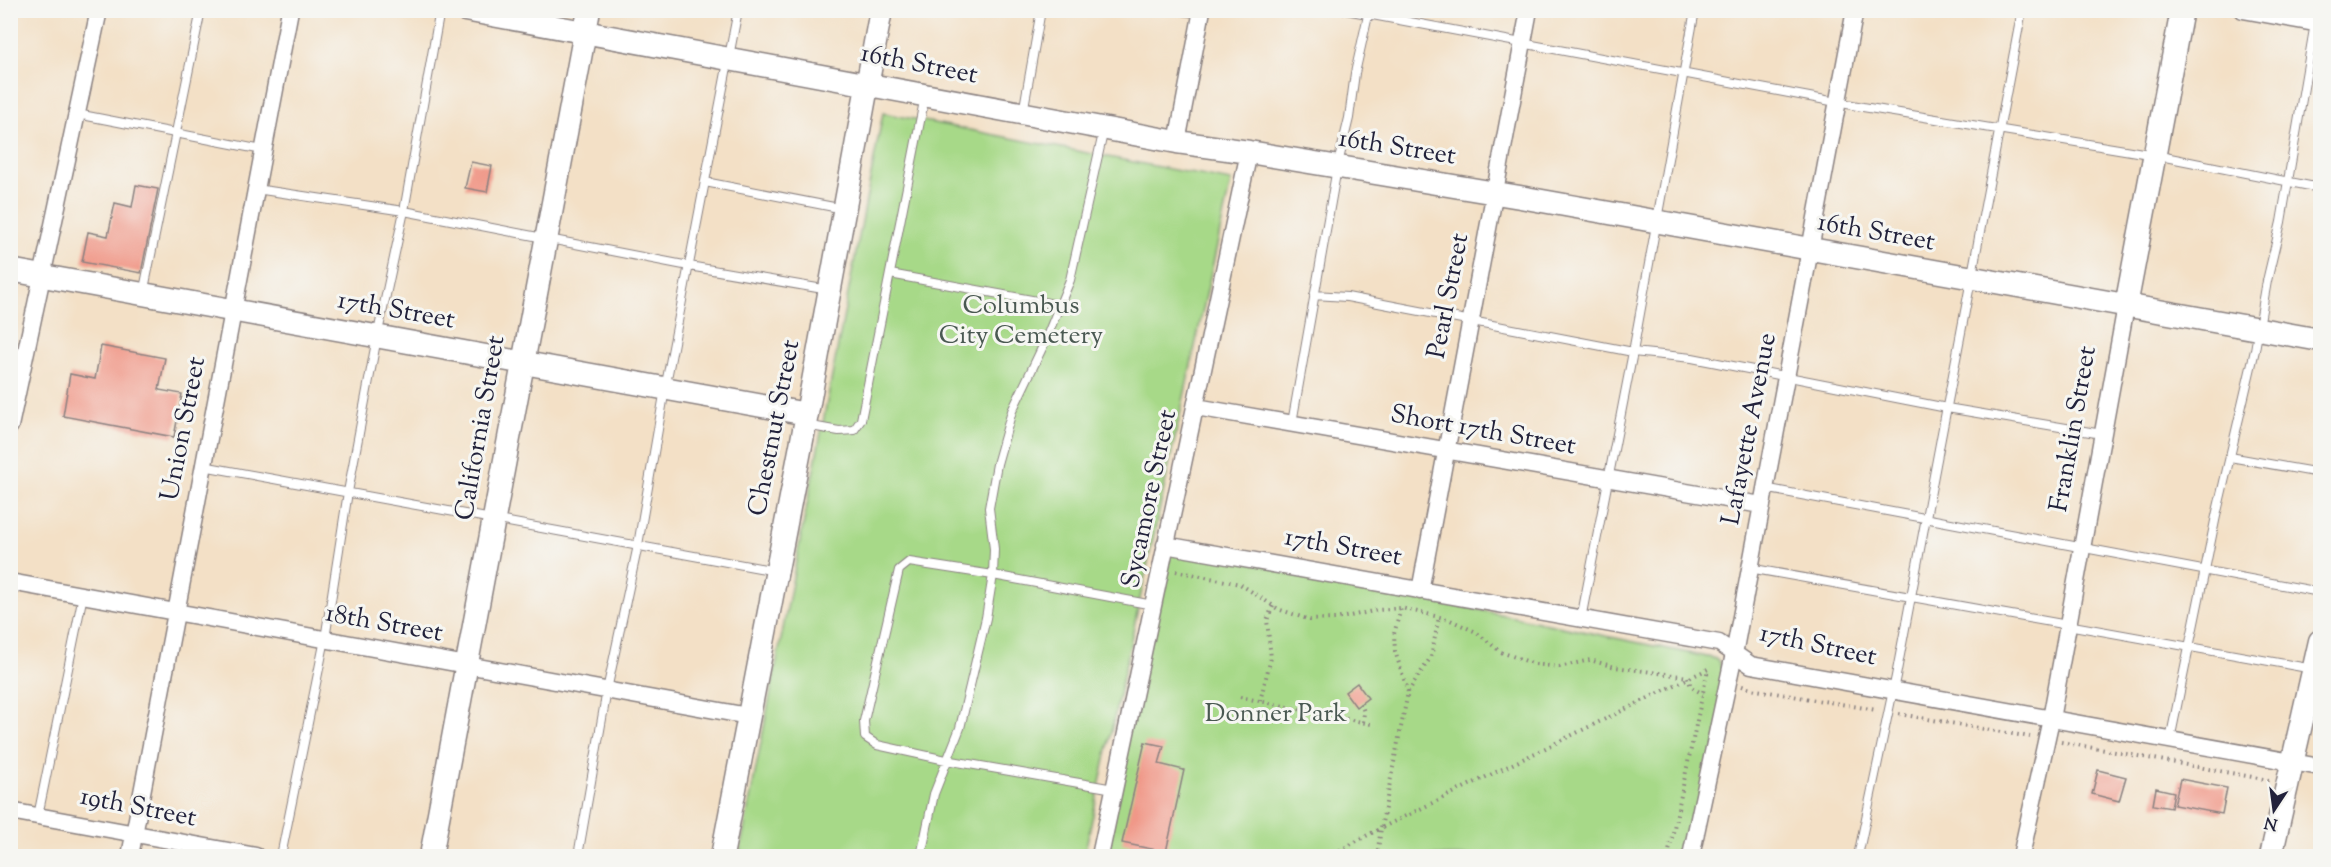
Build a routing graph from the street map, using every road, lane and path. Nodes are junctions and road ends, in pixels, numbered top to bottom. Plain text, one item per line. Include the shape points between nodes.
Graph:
1 (99, 10) edge
2 (201, 10) edge
3 (290, 10) edge
4 (440, 10) edge
5 (465, 10) edge
6 (738, 10) edge
7 (881, 10) edge
8 (1041, 10) edge
9 (1177, 10) edge
10 (1346, 10) edge
11 (1529, 10) edge
12 (1695, 10) edge
13 (1855, 10) edge
14 (2022, 10) edge
15 (2182, 10) edge
16 (2243, 10) edge
17 (1201, 12) edge
18 (1369, 13) edge
19 (587, 21) edge
20 (2318, 24) edge
21 (1523, 43) junction
22 (729, 58) junction
23 (1684, 72) junction
24 (867, 84) junction
25 (925, 95) junction
26 (1838, 102) junction
27 (1023, 113) junction
28 (77, 114) junction
29 (1104, 129) junction
30 (1999, 130) junction
31 (176, 134) junction
32 (1177, 142) junction
33 (263, 150) junction
34 (1249, 152) junction
35 (2155, 155) junction
36 (1337, 168) junction
37 (705, 182) junction
38 (2288, 183) junction
39 (2320, 188) edge
40 (256, 189) junction
41 (1494, 193) junction
42 (844, 209) junction
43 (404, 211) junction
44 (1656, 222) junction
45 (546, 238) junction
46 (1810, 250) junction
47 (689, 266) junction
48 (10, 270) edge
49 (890, 274) junction
50 (43, 277) junction
51 (1971, 279) junction
52 (830, 290) junction
53 (143, 295) junction
54 (1314, 295) junction
55 (1059, 305) junction
56 (2126, 306) junction
57 (233, 310) junction
58 (1470, 320) junction
59 (2259, 329) junction
60 (377, 337) junction
61 (2320, 340) edge
62 (1633, 352) junction
63 (522, 363) junction
64 (1785, 377) junction
65 (665, 389) junction
66 (13, 404) edge
67 (1196, 407) junction
68 (1947, 408) junction
69 (806, 419) junction
70 (1292, 423) junction
71 (10, 426) edge
72 (2102, 434) junction
73 (1446, 450) junction
74 (2230, 457) junction
75 (203, 466) junction
76 (2320, 473) edge
77 (1609, 478) junction
78 (348, 492) junction
79 (1762, 496) junction
80 (494, 518) junction
81 (1926, 518) junction
82 (638, 545) junction
83 (1165, 545) junction
84 (2082, 548) junction
85 (1749, 568) junction
86 (2205, 569) junction
87 (776, 571) junction
88 (993, 575) junction
89 (1158, 580) junction
90 (10, 582) edge
91 (1420, 591) junction
92 (2320, 591) edge
93 (83, 595) junction
94 (1911, 597) junction
95 (1153, 605) junction
96 (1274, 606) junction
97 (1401, 608) junction
98 (175, 611) junction
99 (1439, 617) junction
100 (1581, 619) junction
101 (2067, 626) junction
102 (325, 639) junction
103 (2320, 641) edge
104 (2189, 647) junction
105 (1734, 654) junction
106 (467, 665) junction
107 (2314, 669) junction
108 (1688, 677) junction
109 (607, 690) junction
110 (1893, 691) junction
111 (1408, 692) junction
112 (1703, 694) junction
113 (1240, 697) dead end
114 (1260, 701) junction
115 (1361, 703) dead end
116 (748, 716) junction
117 (2051, 718) junction
118 (1363, 722) junction
119 (1371, 724) dead end
120 (2170, 740) junction
121 (946, 760) junction
122 (2291, 762) junction
123 (2320, 767) edge
124 (1114, 789) junction
125 (10, 811) edge
126 (38, 816) junction
127 (1381, 828) junction
128 (134, 834) junction
129 (130, 856) edge
130 (256, 856) edge
131 (281, 856) edge
132 (431, 856) edge
133 (578, 856) edge
134 (722, 856) edge
135 (921, 856) edge
136 (1100, 856) edge
137 (1329, 856) edge
138 (1377, 856) edge
139 (1668, 856) edge
140 (1691, 856) edge
141 (1858, 856) edge
142 (2021, 856) edge
143 (2271, 856) edge

1 - 28 street
2 - 31 lane
3 - 33 street, Union Street
4 - 43 lane
5 - 19 street, 16th Street
6 - 22 lane
7 - 24 street, Chestnut Street
8 - 27 lane
9 - 17 lane
10 - 18 lane
11 - 21 street, Pearl Street
12 - 23 lane
13 - 26 street, Lafayette Avenue
14 - 30 lane
15 - 35 street, Franklin Street
16 - 20 street
17 - 32 street
18 - 21 lane
18 - 36 lane
19 - 22 street, 16th Street
19 - 45 street, California Street
20 - 38 lane
21 - 23 lane
21 - 41 street, Pearl Street
22 - 24 street, 16th Street
22 - 37 lane
23 - 26 lane
23 - 44 lane
24 - 25 street, 16th Street
24 - 42 street, Chestnut Street
25 - 27 street, 16th Street
25 - 49 lane
26 - 30 lane
26 - 46 street, Lafayette Avenue
27 - 29 street, 16th Street
28 - 31 lane
28 - 50 street
29 - 32 street, 16th Street
29 - 55 lane via 1070,280
30 - 35 lane
30 - 51 lane
31 - 33 lane
31 - 53 lane
32 - 34 street, 16th Street
33 - 40 street, Union Street
34 - 36 street, 16th Street
34 - 67 street, Sycamore Street
35 - 38 lane
35 - 56 street, Franklin Street
36 - 41 street, 16th Street
36 - 54 lane
37 - 42 lane
37 - 47 lane
38 - 39 lane
38 - 59 lane
40 - 43 lane
40 - 57 street, Union Street
41 - 44 street, 16th Street
41 - 58 street, Pearl Street
42 - 52 street, Chestnut Street
43 - 45 lane
43 - 60 lane
44 - 46 street, 16th Street
44 - 62 lane
45 - 47 lane
45 - 63 street, California Street
46 - 51 street, 16th Street
46 - 64 street, Lafayette Avenue
47 - 52 lane
47 - 65 lane
48 - 50 street, 17th Street
49 - 55 lane
49 - 69 lane via 861,420 854,430 839,431
50 - 53 street, 17th Street
50 - 66 street
51 - 56 street, 16th Street
51 - 68 lane
52 - 69 street, Chestnut Street
53 - 57 street, 17th Street
54 - 58 lane via 1347,297
54 - 70 lane
55 - 88 lane via 1012,411 996,464 989,508
56 - 59 street, 16th Street
56 - 72 street, Franklin Street
57 - 60 street, 17th Street
57 - 75 street, Union Street
58 - 62 lane
58 - 73 street, Pearl Street
59 - 61 street, 16th Street
59 - 74 lane
60 - 63 street, 17th Street
60 - 78 lane
62 - 64 lane via 1692,358
62 - 77 lane
63 - 65 street, 17th Street
63 - 80 street, California Street
64 - 68 lane
64 - 79 street, Lafayette Avenue
65 - 69 street, 17th Street
65 - 82 lane
66 - 71 street
67 - 70 street, Short 17th Street
67 - 83 street, Sycamore Street
68 - 72 lane
68 - 81 lane
69 - 87 street, Chestnut Street
70 - 73 street, Short 17th Street
72 - 84 street, Franklin Street
73 - 77 street, Short 17th Street
73 - 91 street, Pearl Street
74 - 76 lane
74 - 86 lane
75 - 78 lane
75 - 98 street, Union Street
77 - 79 street, Short 17th Street
77 - 100 lane
78 - 80 lane
78 - 102 lane
79 - 81 lane
79 - 85 street, Lafayette Avenue
80 - 82 lane
80 - 106 street, California Street
81 - 84 lane
81 - 94 lane
82 - 87 lane
82 - 109 lane
83 - 89 street, Sycamore Street
83 - 91 street, 17th Street
84 - 86 lane
84 - 101 street, Franklin Street
85 - 94 lane
85 - 105 street, Lafayette Avenue
86 - 92 lane
86 - 104 lane
87 - 116 street, Chestnut Street
88 - 95 lane
88 - 121 lane via 960,728
88 - 121 lane via 909,562 899,570 864,721 866,737 878,745
89 - 95 street, Sycamore Street
89 - 96 path via 1173,583 1176,570 1233,582
90 - 93 street, 18th Street
91 - 100 street, 17th Street
93 - 98 street, 18th Street
93 - 126 lane
94 - 101 lane
94 - 110 lane
95 - 124 street, Sycamore Street
96 - 97 path via 1310,620
96 - 114 path via 1267,620 1271,658
97 - 99 path
97 - 111 path via 1394,634 1395,651
98 - 102 street, 18th Street
98 - 128 street, Union Street
99 - 108 path via 1476,632 1501,652 1535,664 1559,666 1590,660
99 - 111 path via 1431,657
100 - 105 street, 17th Street via 1719,643
101 - 104 lane
101 - 117 street, Franklin Street
102 - 106 street, 18th Street
102 - 131 lane
103 - 107 street
104 - 107 lane
104 - 120 lane
105 - 110 street, 17th Street via 1751,665
105 - 140 street, Lafayette Avenue
106 - 109 street, 18th Street
106 - 132 street, California Street
107 - 122 street
108 - 112 path via 1692,687
108 - 112 path via 1708,669
108 - 127 path
109 - 116 street, 18th Street
109 - 133 lane
110 - 117 street, 17th Street
110 - 141 lane
111 - 127 path
112 - 139 path
113 - 114 path
114 - 118 path
115 - 118 path
116 - 134 street, Chestnut Street
117 - 120 street, 17th Street
117 - 142 street, Franklin Street
118 - 119 path
120 - 122 street, 17th Street
121 - 124 lane
121 - 135 lane via 934,794
122 - 123 street, 17th Street
122 - 143 street
124 - 136 street, Sycamore Street
125 - 126 street, 19th Street
126 - 128 street, 19th Street
127 - 137 path
127 - 138 path
128 - 129 street, Union Street
128 - 130 street, 19th Street

